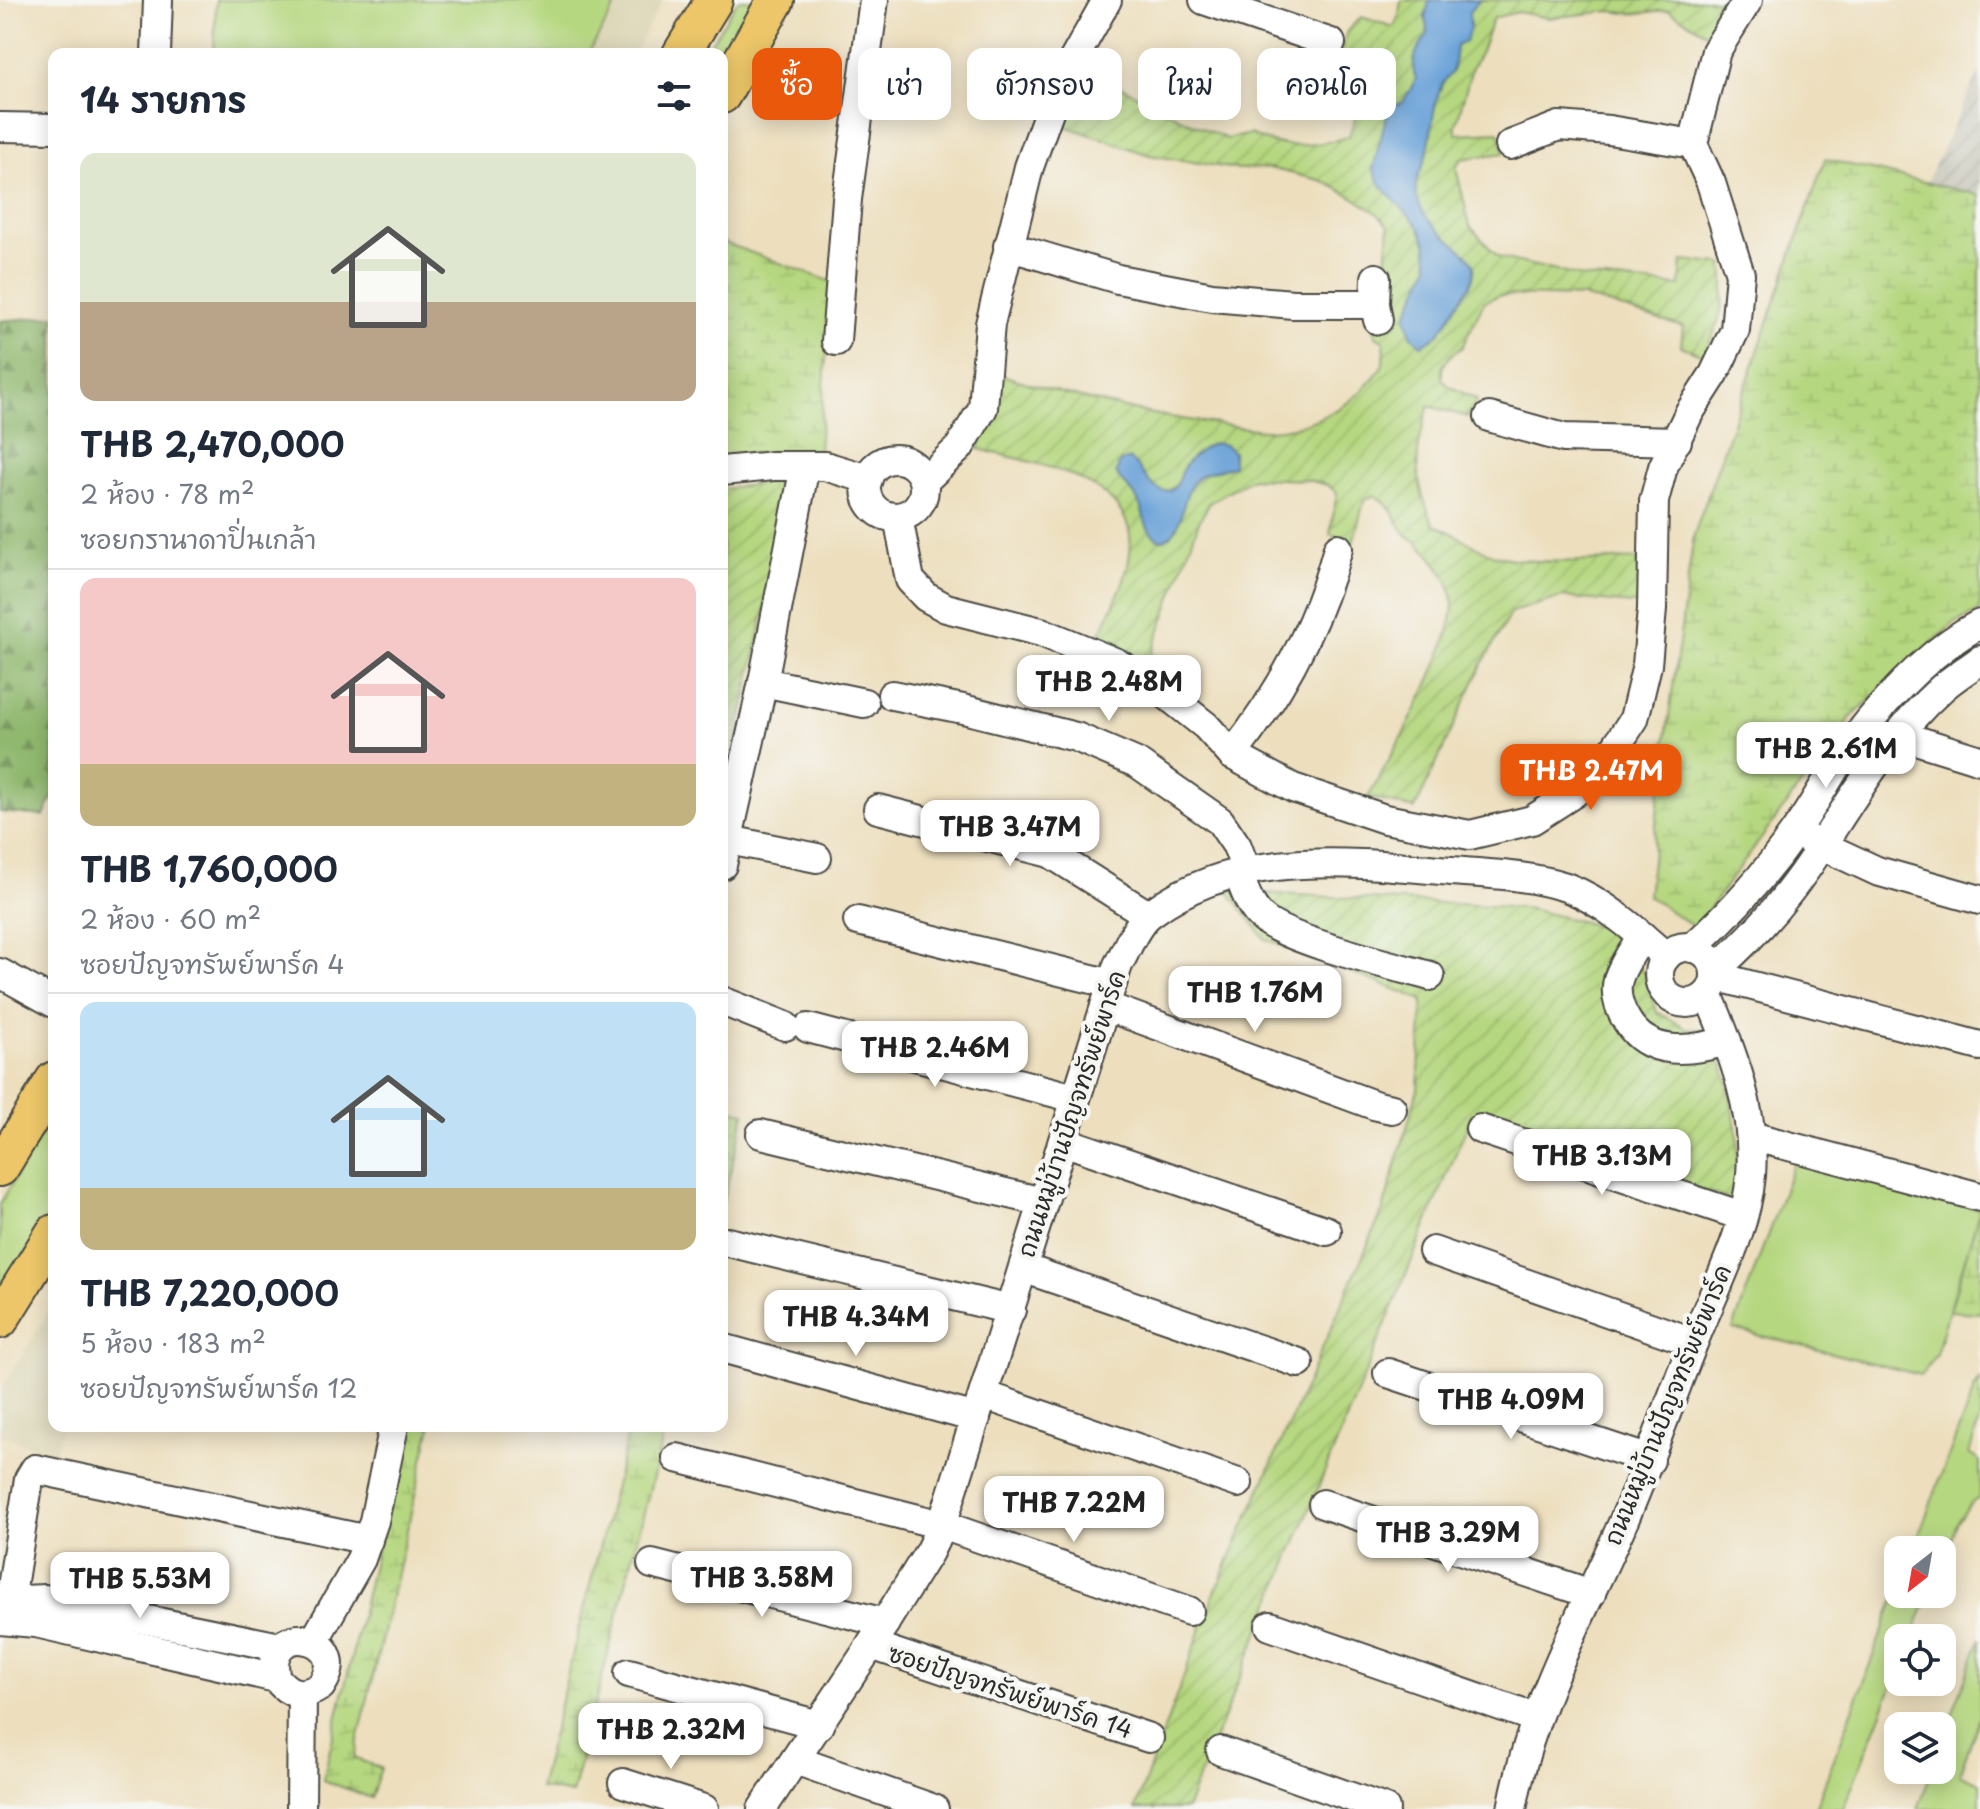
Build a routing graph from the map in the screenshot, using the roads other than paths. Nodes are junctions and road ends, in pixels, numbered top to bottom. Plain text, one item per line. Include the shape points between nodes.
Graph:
1 (158, 0) edge
2 (714, 0) edge
3 (776, 0) edge
4 (874, 0) edge
5 (1107, 0) edge
6 (1204, 0) edge
7 (1748, 0) edge
8 (1331, 43) dead end
9 (156, 48) edge
10 (685, 48) edge
11 (728, 84) edge
12 (0, 127) edge
13 (48, 128) edge
14 (1693, 144) junction
15 (1510, 145) dead end
16 (1008, 246) junction
17 (1376, 300) dead end
18 (836, 341) dead end
19 (1489, 417) dead end
20 (1677, 441) junction
21 (805, 466) junction
22 (728, 470) edge
23 (868, 479) junction
24 (924, 481) junction
25 (898, 517) junction
26 (1338, 548) dead end
27 (1980, 624) edge
28 (1980, 660) edge
29 (763, 682) junction
30 (892, 695) dead end
31 (864, 703) dead end
32 (1922, 742) dead end
33 (1232, 755) junction
34 (1980, 760) edge
35 (878, 809) dead end
36 (1802, 821) junction
37 (1827, 836) junction
38 (728, 843) edge
39 (728, 852) edge
40 (817, 858) dead end
41 (1242, 871) junction
42 (1980, 900) edge
43 (1148, 915) junction
44 (858, 921) dead end
45 (1642, 936) junction
46 (1679, 952) junction
47 (0, 973) edge
48 (1430, 976) dead end
49 (1713, 980) junction
50 (1108, 995) junction
51 (48, 1000) edge
52 (728, 1003) edge
53 (1727, 1041) junction
54 (1980, 1046) edge
55 (48, 1090) edge
56 (1075, 1098) junction
57 (1392, 1109) dead end
58 (1480, 1129) dead end
59 (761, 1134) dead end
60 (1751, 1136) junction
61 (1063, 1141) junction
62 (0, 1168) edge
63 (1980, 1197) edge
64 (1043, 1202) junction
65 (1742, 1216) junction
66 (1327, 1231) dead end
67 (728, 1242) dead end
68 (48, 1243) edge
69 (1433, 1251) dead end
70 (1023, 1268) junction
71 (1011, 1310) junction
72 (0, 1320) edge
73 (1693, 1342) junction
74 (728, 1349) edge
75 (1299, 1363) dead end
76 (1388, 1373) dead end
77 (980, 1407) junction
78 (393, 1432) edge
79 (677, 1458) dead end
80 (1650, 1460) junction
81 (1238, 1483) dead end
82 (1323, 1504) dead end
83 (942, 1525) junction
84 (368, 1540) junction
85 (652, 1564) dead end
86 (1591, 1594) junction
87 (4, 1610) edge
88 (1189, 1611) dead end
89 (1270, 1626) dead end
90 (878, 1634) junction
91 (314, 1641) junction
92 (280, 1647) junction
93 (629, 1673) dead end
94 (276, 1678) junction
95 (302, 1694) junction
96 (1535, 1718) junction
97 (819, 1725) junction
98 (1149, 1738) dead end
99 (1221, 1751) dead end
100 (795, 1760) junction
101 (623, 1783) dead end
102 (301, 1809) edge
103 (704, 1809) edge
104 (762, 1809) edge
105 (934, 1809) edge
106 (1385, 1809) edge
107 (1512, 1809) edge

1 - 9 street
2 - 10 main road
3 - 11 main road
4 - 18 street via 847,199
5 - 16 street via 1057,89
6 - 8 street
7 - 14 street via 1716,51
12 - 13 street
14 - 15 street via 1559,126
14 - 20 street via 1740,274 1735,330
16 - 17 street via 1118,279 1212,297 1293,304
16 - 24 street via 990,324 983,408 959,448
19 - 20 street via 1564,438
20 - 33 street via 1654,501 1651,623 1634,719 1609,757 1574,793 1532,820 1470,835 1385,819 1293,788
21 - 22 street
21 - 23 street via 825,466
21 - 29 street
23 - 24 street via 879,464 897,459 914,466
23 - 25 street via 866,490 877,510
24 - 25 street via 919,505
25 - 33 street via 910,580 926,597 946,608 1041,632 1117,663 1206,726
26 - 33 street via 1305,637 1259,722
27 - 36 street via 1928,658 1902,686 1854,740
28 - 37 street via 1940,689 1902,732
29 - 31 street
29 - 38 street
30 - 41 street via 1076,737 1137,763 1220,821 1237,846
32 - 34 street
35 - 43 street via 1050,853
36 - 37 street
36 - 46 street via 1756,883
37 - 42 street via 1877,871
37 - 49 street
39 - 40 street
41 - 43 street, ถนนหมู่บ้านปัญจทรัพย์พาร์ค via 1215,878
41 - 45 street, ถนนหมู่บ้านปัญจทรัพย์พาร์ค via 1342,862 1514,877 1567,888
41 - 48 street via 1249,903 1263,919 1331,948
43 - 50 street, ถนนหมู่บ้านปัญจทรัพย์พาร์ค via 1118,965
44 - 50 street
45 - 46 street, ถนนหมู่บ้านปัญจทรัพย์พาร์ค
45 - 53 street via 1618,980 1617,1005 1632,1030 1648,1043 1675,1050
46 - 49 street, ถนนหมู่บ้านปัญจทรัพย์พาร์ค via 1707,956
46 - 49 street via 1661,965 1660,984 1672,999 1691,1003
47 - 51 street
49 - 53 street, ถนนหมู่บ้านปัญจทรัพย์พาร์ค
49 - 54 street
50 - 56 street, ถนนหมู่บ้านปัญจทรัพย์พาร์ค
50 - 57 street
52 - 56 street via 796,1027
53 - 60 street, ถนนหมู่บ้านปัญจทรัพย์พาร์ค
55 - 62 main road
56 - 61 street, ถนนหมู่บ้านปัญจทรัพย์พาร์ค
58 - 65 street
59 - 64 street
60 - 63 street
60 - 65 street, ถนนหมู่บ้านปัญจทรัพย์พาร์ค via 1751,1177
61 - 64 street, ถนนหมู่บ้านปัญจทรัพย์พาร์ค
61 - 66 street
64 - 70 street, ถนนหมู่บ้านปัญจทรัพย์พาร์ค
65 - 73 street, ถนนหมู่บ้านปัญจทรัพย์พาร์ค
67 - 71 street
68 - 72 main road
69 - 73 street
70 - 71 street, ถนนหมู่บ้านปัญจทรัพย์พาร์ค
70 - 75 street
71 - 77 street, ถนนหมู่บ้านปัญจทรัพย์พาร์ค
73 - 80 street, ถนนหมู่บ้านปัญจทรัพย์พาร์ค
74 - 77 street
76 - 80 street
77 - 81 street
77 - 83 street, ถนนหมู่บ้านปัญจทรัพย์พาร์ค
78 - 84 street
79 - 83 street
80 - 86 street, ถนนหมู่บ้านปัญจทรัพย์พาร์ค
82 - 86 street
83 - 88 street
83 - 90 street, ถนนหมู่บ้านปัญจทรัพย์พาร์ค
84 - 87 street via 35,1469
84 - 91 street
85 - 90 street, ซอยปัญจทรัพย์พาร์ค 14
86 - 96 street, ถนนหมู่บ้านปัญจทรัพย์พาร์ค
87 - 92 street via 45,1599
87 - 94 street via 36,1623
89 - 96 street
90 - 97 street, ถนนหมู่บ้านปัญจทรัพย์พาร์ค
90 - 98 street, ซอยปัญจทรัพย์พาร์ค 14
91 - 92 street via 296,1638
91 - 95 street via 329,1668 321,1686
92 - 94 street via 274,1657
93 - 97 street
94 - 95 street via 291,1692
95 - 102 street
96 - 107 street, ถนนหมู่บ้านปัญจทรัพย์พาร์ค
97 - 100 street, ถนนหมู่บ้านปัญจทรัพย์พาร์ค
99 - 106 street
100 - 104 street, ถนนหมู่บ้านปัญจทรัพย์พาร์ค
100 - 105 street
101 - 103 street

